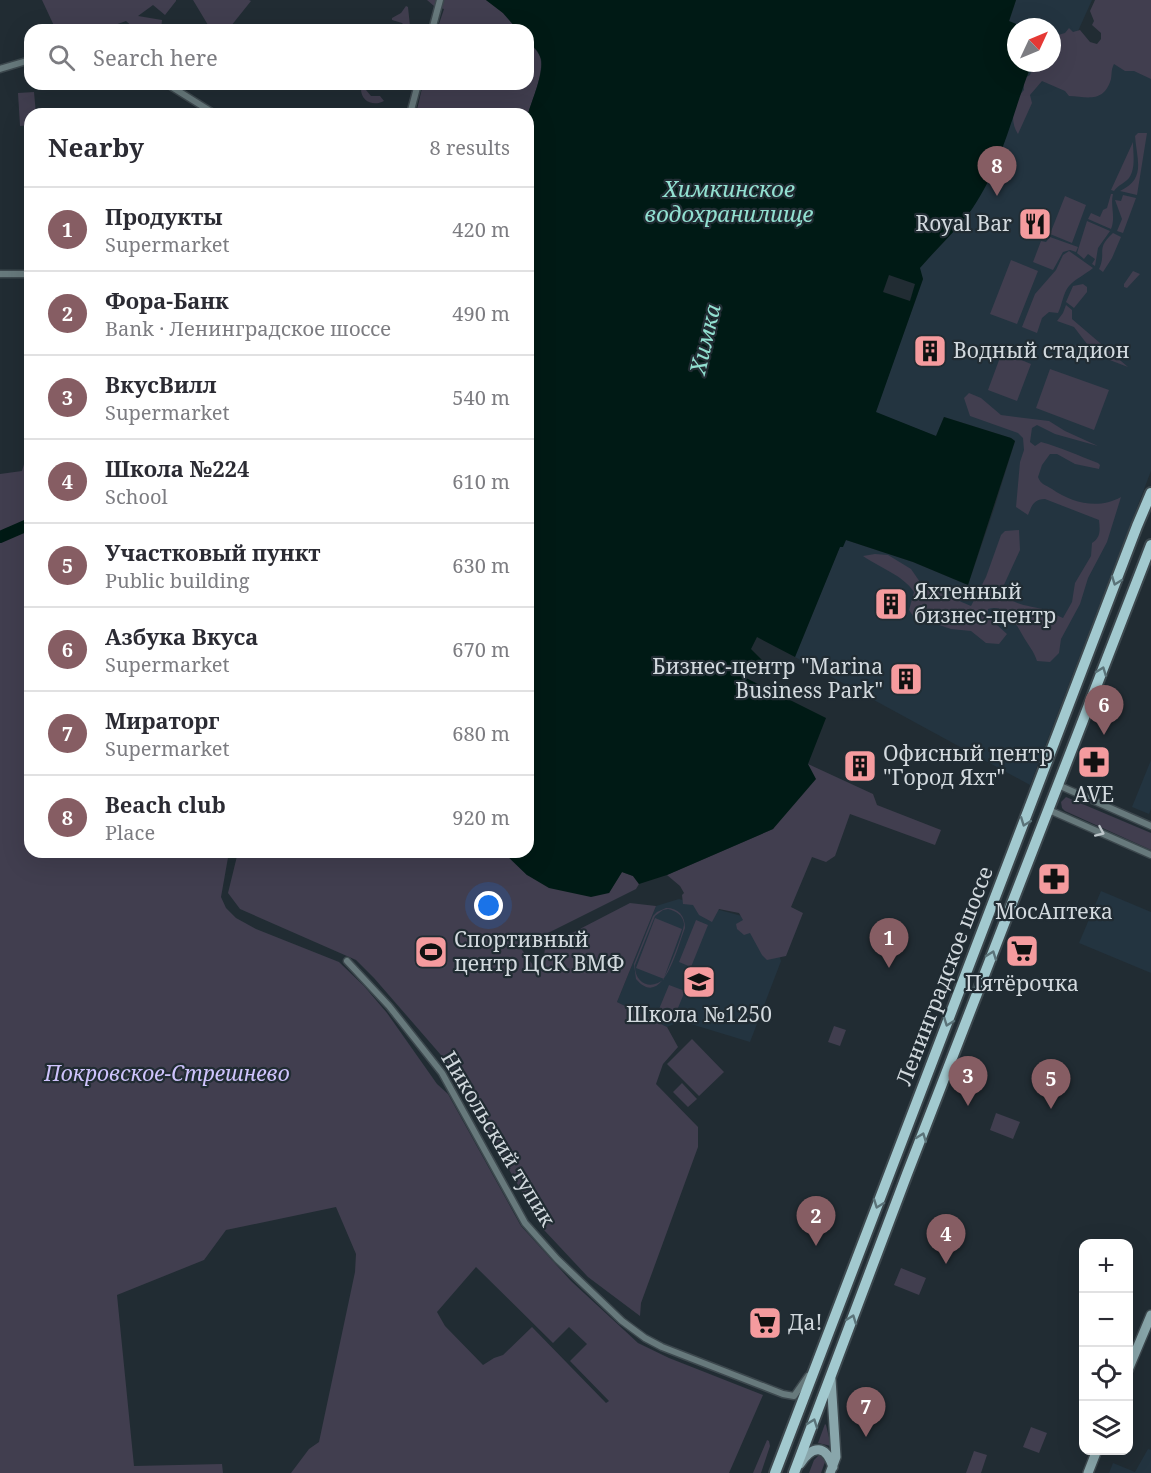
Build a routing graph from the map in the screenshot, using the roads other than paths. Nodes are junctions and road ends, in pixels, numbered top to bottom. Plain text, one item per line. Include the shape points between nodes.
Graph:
1 (440, 0) edge
2 (434, 24) edge
3 (24, 62) edge
4 (0, 69) edge
5 (177, 90) edge
6 (416, 90) edge
7 (205, 108) edge
8 (412, 108) edge
9 (0, 274) edge
10 (24, 274) edge
11 (1151, 485) edge
12 (1151, 493) edge
13 (1137, 526) junction
14 (1151, 545) edge
15 (1059, 785) junction
16 (1049, 810) junction
17 (1151, 826) edge
18 (1151, 855) edge
19 (347, 962) dead end
20 (1151, 1315) edge
21 (1133, 1358) edge
22 (817, 1360) junction
23 (831, 1374) junction
24 (1094, 1455) edge
25 (832, 1470) edge
26 (795, 1472) edge
27 (775, 1473) edge
28 (1088, 1473) edge

1 - 2 street
3 - 4 street
5 - 7 street
6 - 8 street
9 - 10 street
11 - 13 street
12 - 13 main road, Ленинградское шоссе
13 -> 22 main road, Ленинградское шоссе
15 -> 14 main road, Ленинградское шоссе
15 - 16 main road, Ленинградское шоссе
15 - 17 street
16 -> 18 street
23 -> 16 main road, Ленинградское шоссе
19 - 22 street, Никольский тупик via 389,1006 442,1073 525,1223 632,1330 794,1396
20 - 21 street
22 - 27 main road, Ленинградское шоссе
23 - 25 street via 836,1457
26 -> 23 main road, Ленинградское шоссе
24 - 28 street
25 - 26 street via 827,1453 819,1450 810,1452

